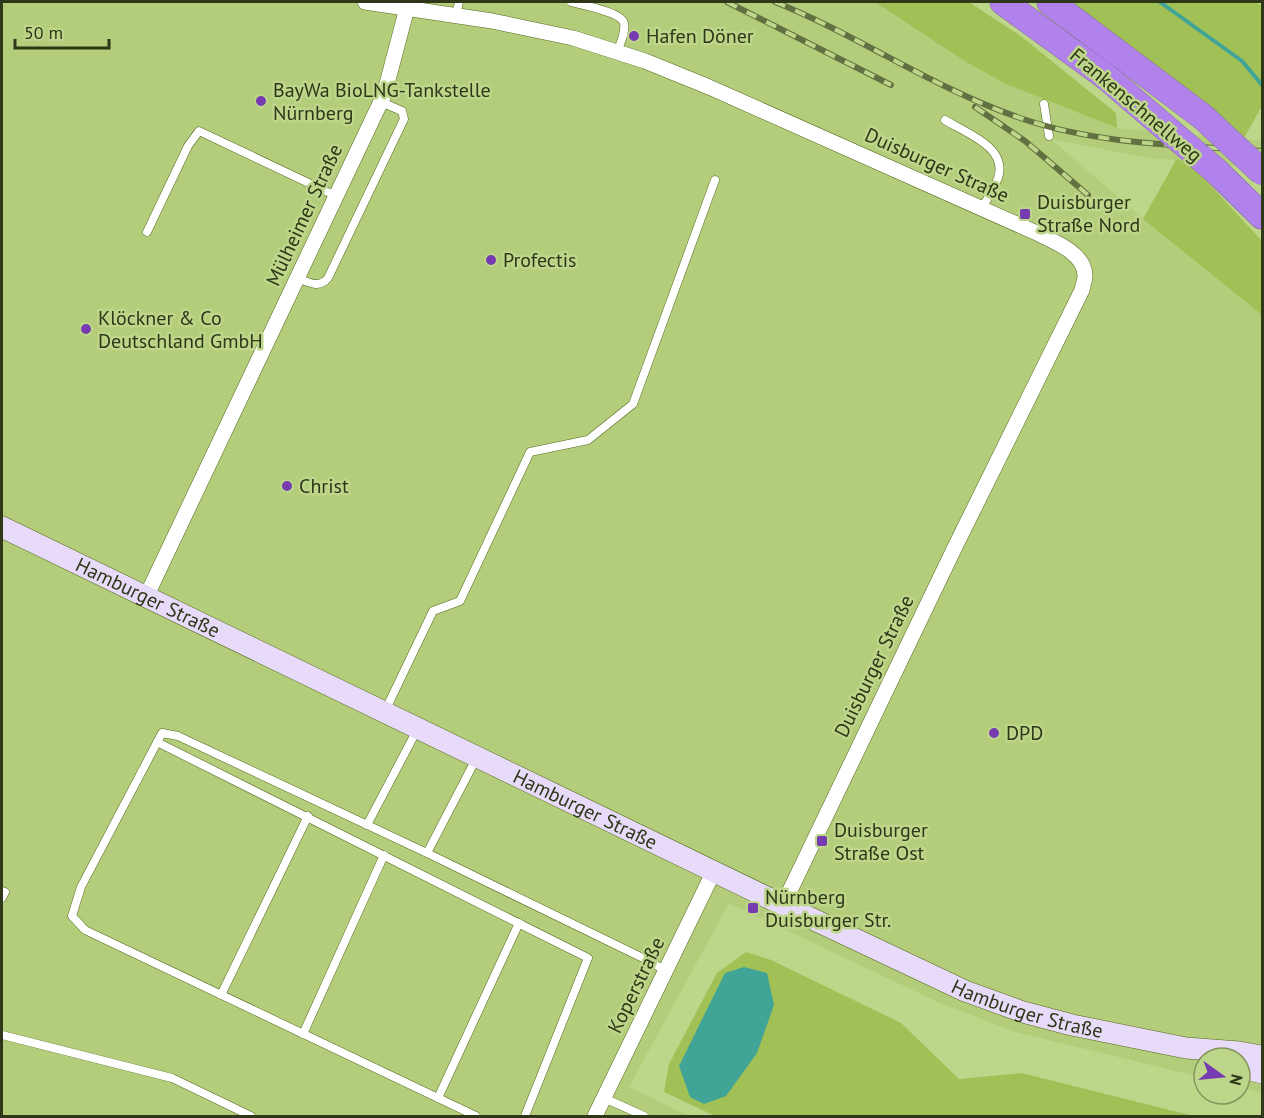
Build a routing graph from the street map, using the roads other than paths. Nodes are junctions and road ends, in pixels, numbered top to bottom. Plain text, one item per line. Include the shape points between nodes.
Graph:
1 (365, 2) edge
2 (571, 2) edge
3 (1003, 2) edge
4 (1050, 2) edge
5 (407, 8) junction
6 (458, 9) edge
7 (617, 52) junction
8 (381, 102) junction
9 (1044, 105) dead end
10 (945, 120) dead end
11 (1049, 136) dead end
12 (1263, 172) edge
13 (715, 180) dead end
14 (336, 196) junction
15 (982, 208) junction
16 (1263, 216) edge
17 (147, 232) dead end
18 (297, 278) junction
19 (2, 527) edge
20 (146, 597) junction
21 (384, 712) junction
22 (418, 728) junction
23 (157, 742) junction
24 (478, 757) junction
25 (308, 816) junction
26 (367, 825) junction
27 (427, 854) junction
28 (384, 855) junction
29 (714, 871) junction
30 (2, 891) edge
31 (2, 898) edge
32 (783, 905) junction
33 (519, 923) junction
34 (666, 971) junction
35 (221, 995) junction
36 (303, 1034) junction
37 (2, 1035) edge
38 (1186, 1048) junction
39 (1192, 1050) edge
40 (1263, 1056) edge
41 (438, 1098) junction
42 (604, 1098) junction
43 (251, 1116) edge
44 (476, 1116) edge
45 (525, 1116) edge
46 (596, 1116) edge
47 (644, 1116) edge

1 - 5 street, Duisburger Straße
2 - 7 lane via 618,16 624,22
3 - 16 highway, Frankenschnellweg, bridge via 1105,76
4 - 12 highway, Frankenschnellweg, bridge via 1179,98
5 - 6 street, Duisburger Straße
5 - 8 street, Mülheimer Straße
6 - 7 street, Duisburger Straße
7 - 15 street, Duisburger Straße via 709,87
8 - 14 street, Mülheimer Straße
8 - 18 lane via 402,111 404,119 328,278 316,285
9 - 11 lane
10 - 15 lane via 997,156 998,179
13 - 21 lane via 633,404 588,440 530,452 460,601 433,611
14 - 17 lane via 199,131
14 - 18 street, Mülheimer Straße
15 - 32 street, Duisburger Straße via 1073,253 1085,273 1082,290
18 - 20 street, Mülheimer Straße
19 - 20 street, Hamburger Straße
20 - 21 street, Hamburger Straße
21 - 22 street, Hamburger Straße
22 - 24 street, Hamburger Straße
22 - 26 lane
23 - 25 lane
23 - 26 lane via 162,733 178,736
23 - 35 lane via 81,887 72,916 85,930
24 - 27 lane
24 - 29 street, Hamburger Straße
25 - 28 lane
25 - 35 lane
26 - 27 lane
27 - 34 lane
28 - 33 lane
28 - 36 lane
29 - 32 street, Hamburger Straße
29 - 34 street, Koperstraße
30 - 31 lane
32 - 38 street, Hamburger Straße via 943,981 1006,1006 1072,1025
33 - 41 lane
33 - 45 lane via 588,958
34 - 42 street, Koperstraße
35 - 36 lane
36 - 41 lane
37 - 43 lane via 172,1078
38 - 39 street, Hamburger Straße
38 - 40 street, Hamburger Straße
41 - 44 lane
42 - 46 street, Koperstraße
42 - 47 lane

